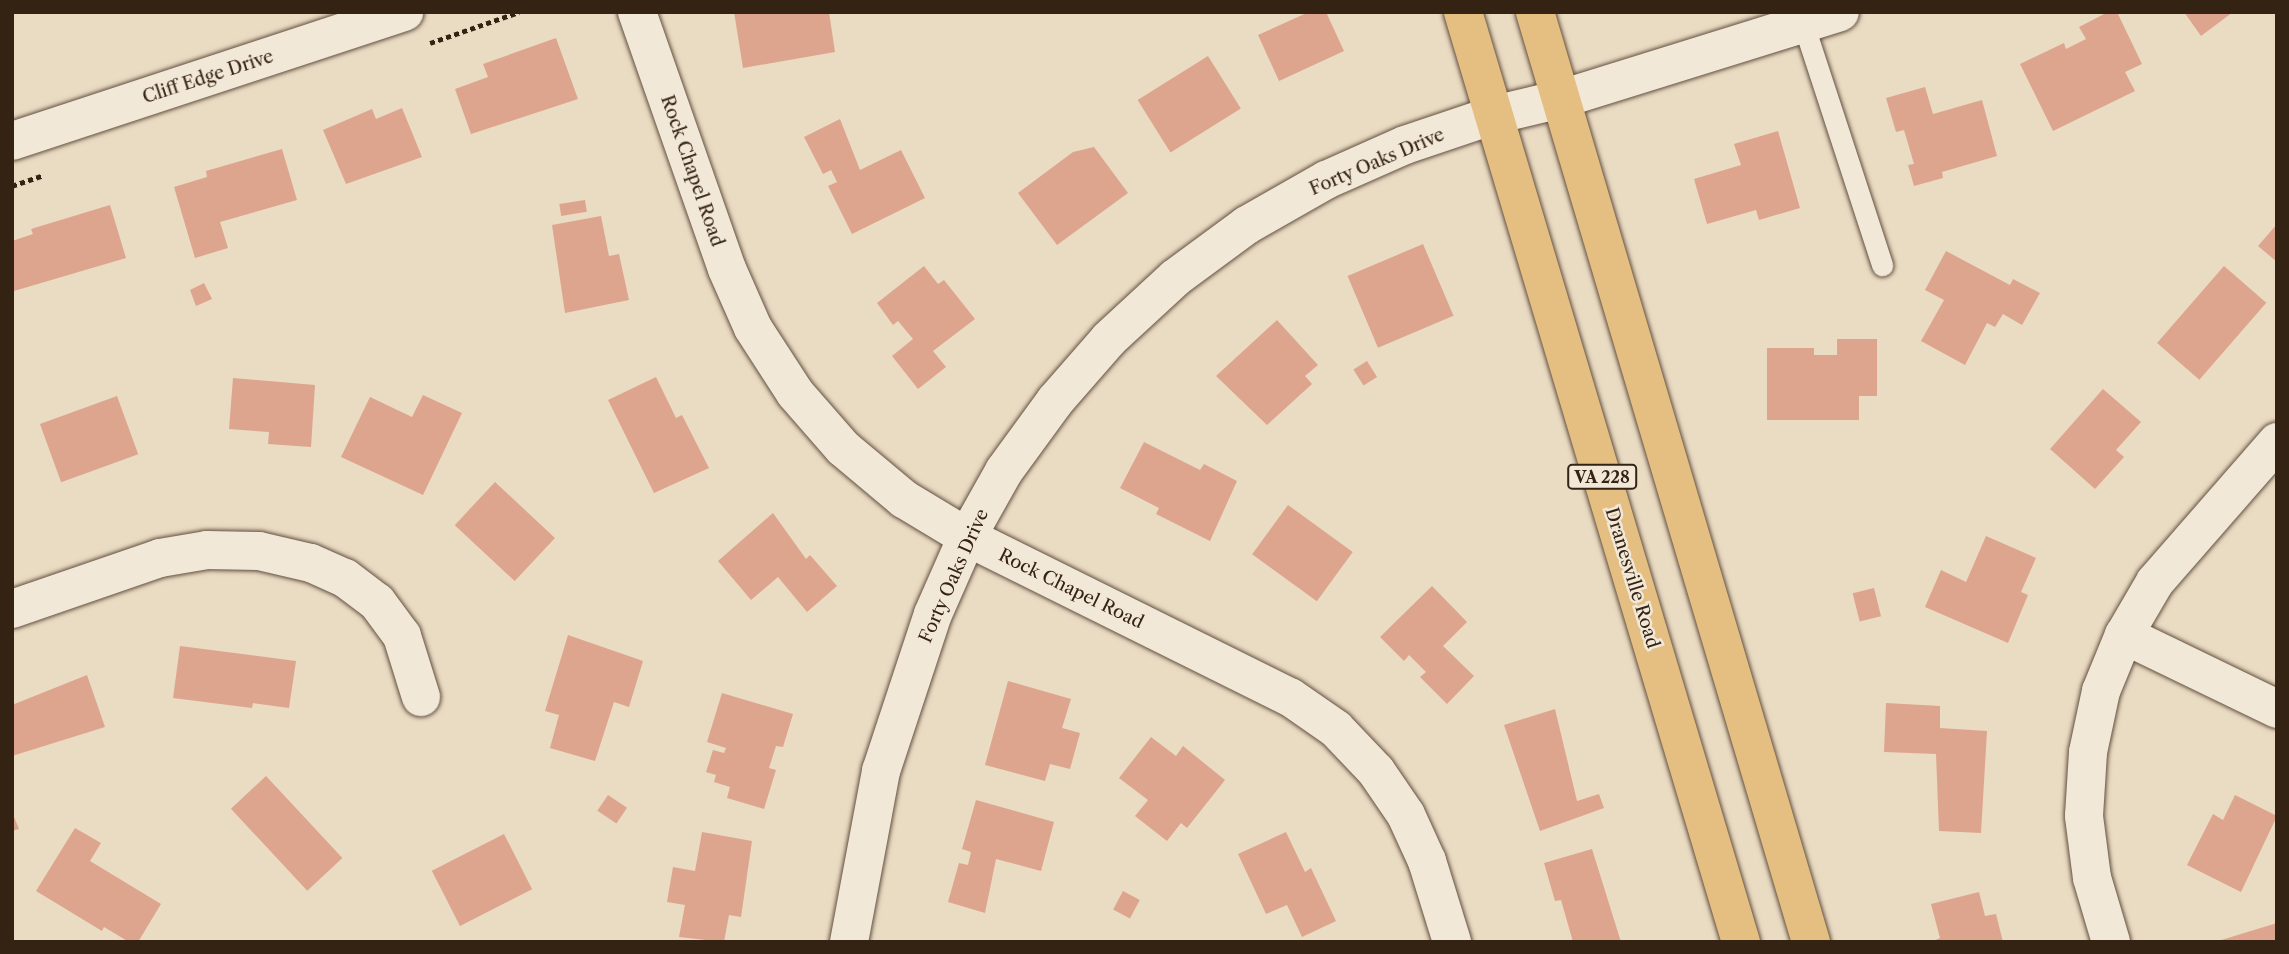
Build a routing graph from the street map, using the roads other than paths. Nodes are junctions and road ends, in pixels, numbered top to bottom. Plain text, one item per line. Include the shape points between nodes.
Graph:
1 (404, 12) edge
2 (637, 12) edge
3 (1463, 12) edge
4 (1535, 12) edge
5 (1840, 12) edge
6 (1803, 23) junction
7 (1561, 99) junction
8 (1494, 115) junction
9 (12, 141) edge
10 (1882, 265) dead end
11 (2277, 442) edge
12 (967, 537) junction
13 (12, 609) edge
14 (2124, 635) junction
15 (421, 697) dead end
16 (2277, 709) edge
17 (849, 942) edge
18 (1452, 942) edge
19 (1741, 942) edge
20 (1811, 942) edge
21 (2110, 942) edge

1 - 9 street, Cliff Edge Drive
2 - 12 street, Rock Chapel Road via 727,269 753,328 795,393 843,448 904,499
3 - 8 main road, Dranesville Road / VA 228
4 - 7 main road
5 - 6 street, Forty Oaks Drive
6 - 7 street, Forty Oaks Drive
6 - 10 lane
7 - 8 street, Forty Oaks Drive
7 - 20 main road
8 - 12 street, Forty Oaks Drive via 1405,145 1326,180 1247,225 1175,278 1109,339 1055,401 1004,471
8 - 19 main road, Dranesville Road / VA 228
11 - 14 street via 2171,561
12 - 17 street, Forty Oaks Drive via 933,614 887,748 856,886
12 - 18 street, Rock Chapel Road via 1290,697 1336,729 1376,771 1406,816 1427,861
13 - 15 street via 160,558 207,550 260,551 311,563 345,578 377,602 402,636
14 - 16 street
14 - 21 street via 2101,691 2088,752 2084,816 2092,878

